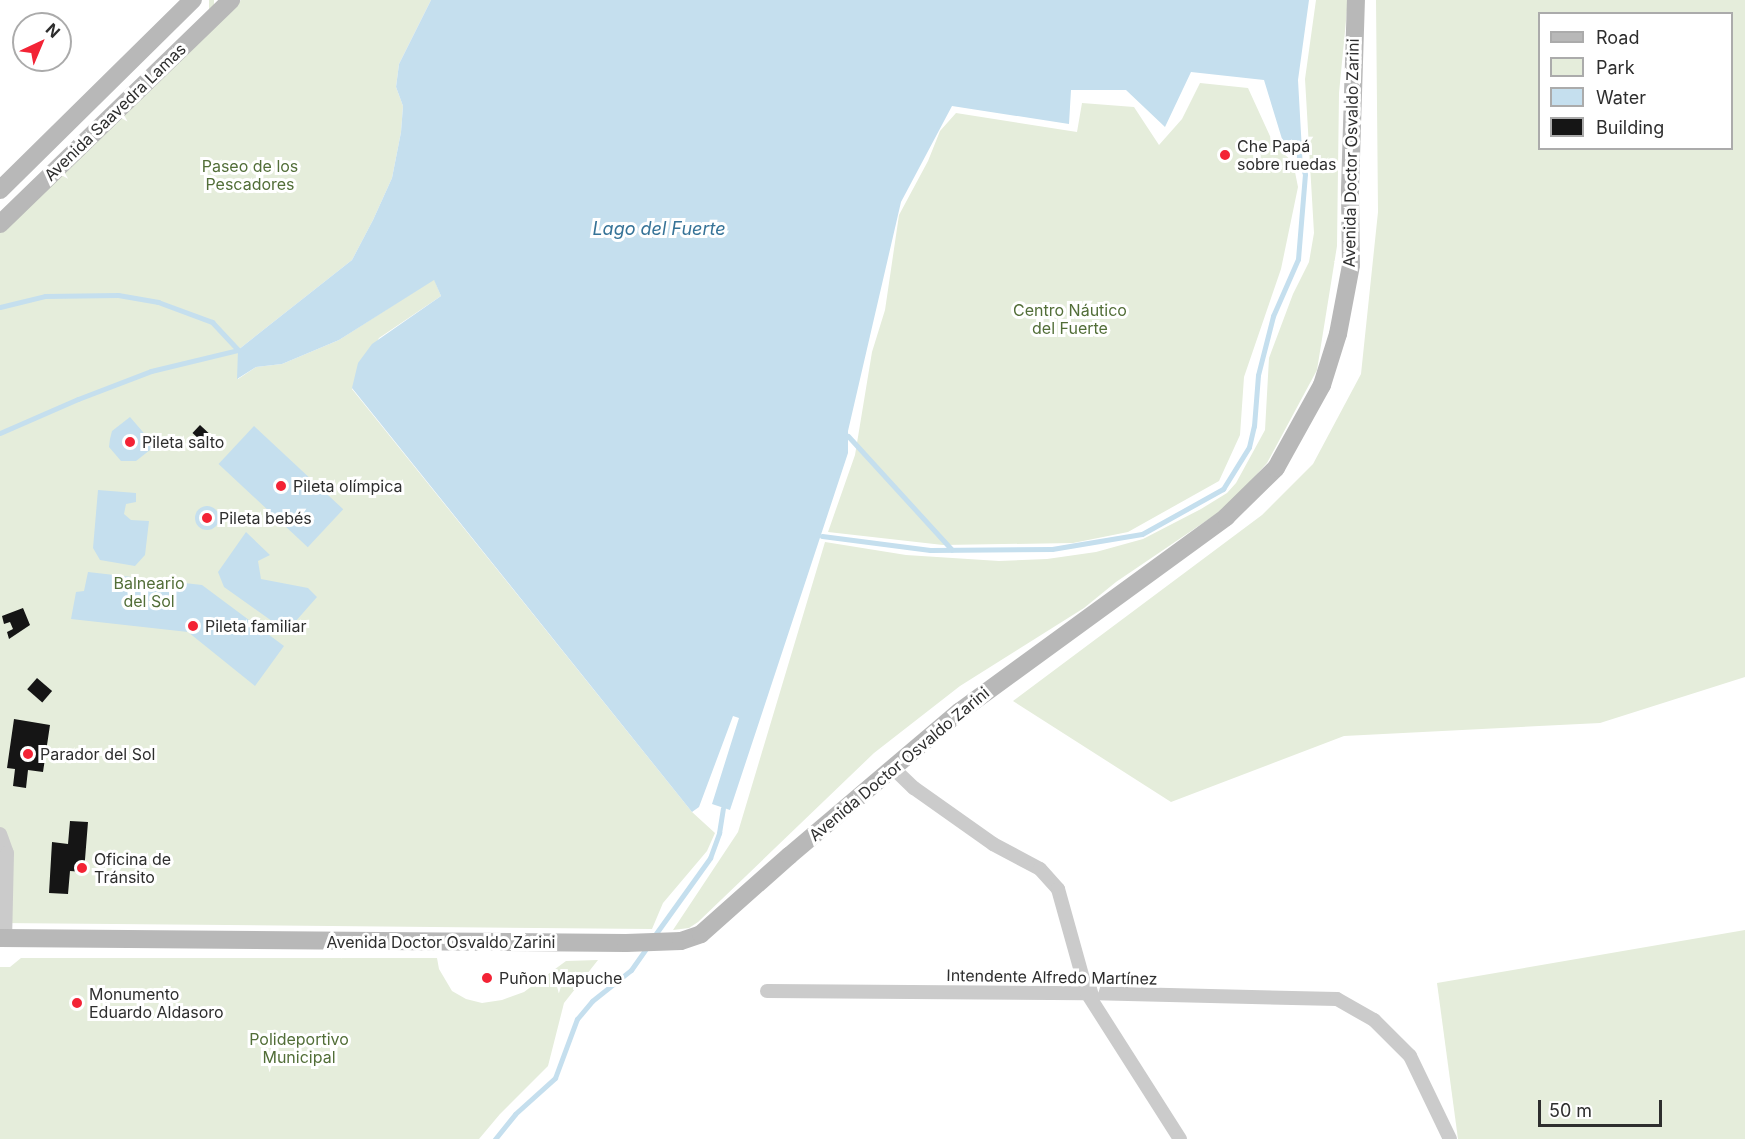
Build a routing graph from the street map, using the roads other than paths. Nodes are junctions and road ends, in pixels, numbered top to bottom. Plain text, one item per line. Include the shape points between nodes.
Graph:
1 (193, 0) edge
2 (231, 0) edge
3 (1356, 0) edge
4 (0, 190) edge
5 (0, 224) edge
6 (893, 768) junction
7 (0, 834) edge
8 (2, 938) edge
9 (767, 991) dead end
10 (1087, 993) junction
11 (1180, 1139) edge
12 (1450, 1139) edge

1 - 4 main road, Avenida Saavedra Lamas
2 - 5 main road, Avenida Saavedra Lamas
3 - 6 main road, Avenida Doctor Osvaldo Zarini via 1351,265 1338,334 1322,384 1276,468 1226,517 1012,671
6 - 8 main road, Avenida Doctor Osvaldo Zarini via 693,938 626,943
6 - 10 street via 914,788 993,844 1040,869 1058,889
7 - 8 street via 7,853
9 - 10 street, Intendente Alfredo Martínez
10 - 11 street
10 - 12 street, Intendente Alfredo Martínez via 1337,999 1374,1020 1410,1056

